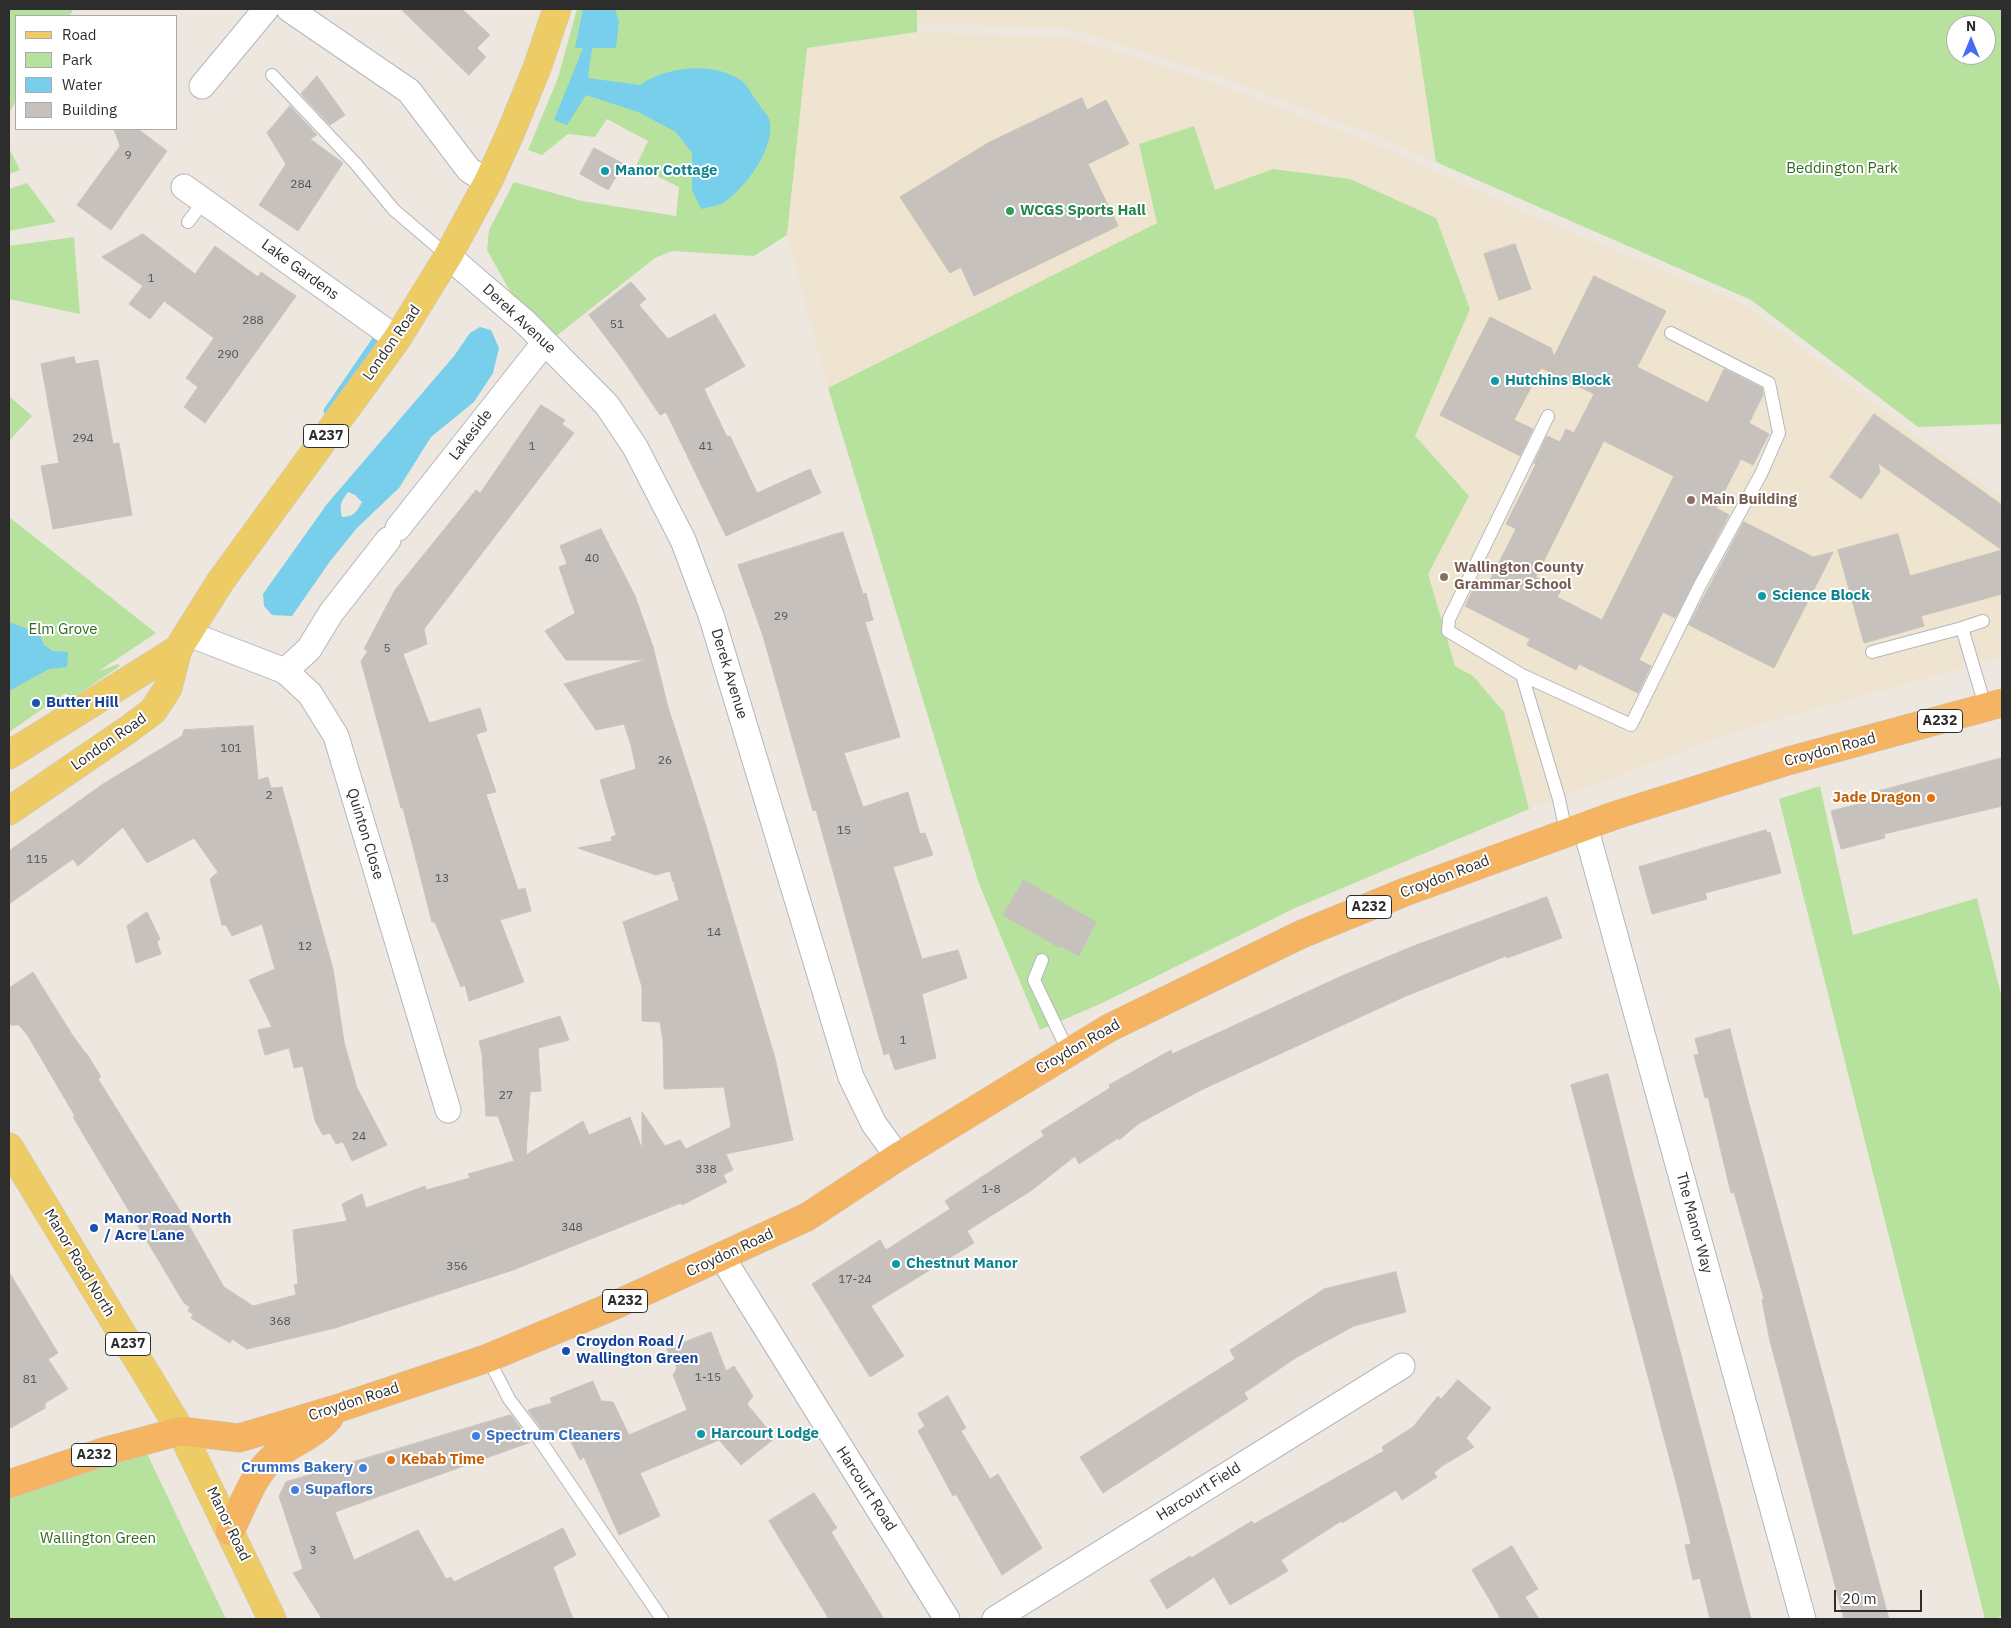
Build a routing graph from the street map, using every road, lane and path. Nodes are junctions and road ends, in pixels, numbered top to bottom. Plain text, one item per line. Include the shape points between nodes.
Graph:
1 (266, 9) edge
2 (289, 9) edge
3 (319, 9) edge
4 (556, 9) edge
5 (331, 40) junction
6 (272, 75) dead end
7 (202, 86) dead end
8 (488, 182) junction
9 (194, 194) joint
10 (188, 222) dead end
11 (448, 256) junction
12 (1671, 333) dead end
13 (397, 339) junction
14 (545, 342) junction
15 (1548, 416) dead end
16 (1983, 621) dead end
17 (1962, 628) junction
18 (184, 641) junction
19 (1872, 652) dead end
20 (285, 671) junction
21 (1522, 675) junction
22 (1994, 706) edge
23 (9, 755) edge
24 (9, 811) edge
25 (1576, 829) junction
26 (1042, 960) dead end
27 (1068, 1051) junction
28 (448, 1110) dead end
29 (9, 1147) edge
30 (898, 1157) junction
31 (722, 1257) junction
32 (488, 1358) junction
33 (1402, 1366) dead end
34 (336, 1409) junction
35 (181, 1431) junction
36 (9, 1484) edge
37 (230, 1531) junction
38 (272, 1619) edge
39 (662, 1619) edge
40 (947, 1619) edge
41 (995, 1619) edge
42 (1803, 1619) edge

1 - 7 street
2 - 5 street
3 - 5 street
4 - 8 main road, London Road / A237 via 537,68
5 - 8 street via 408,91 470,170
6 - 11 lane via 356,164 394,210
8 - 11 main road, London Road / A237
9 - 10 lane, Lake Gardens
9 - 13 street, Lake Gardens
11 - 13 main road, London Road / A237
11 - 14 street, Derek Avenue
12 - 21 lane via 1769,383 1779,433 1631,725
13 - 18 main road, London Road / A237 via 220,582
14 - 20 street, Lakeside via 331,613 309,649
14 - 30 street, Derek Avenue via 607,406 635,447 683,540 711,615 850,1077 874,1124
15 - 21 lane via 1449,619 1448,631
16 - 17 lane
17 - 19 lane
17 - 22 lane
18 - 20 street, Quinton Close
18 - 23 main road, London Road / A237
18 - 24 main road, London Road / A237 via 168,688 153,711
20 - 28 street, Quinton Close via 310,694 336,736
21 - 25 lane via 1559,799
22 - 25 highway, Croydon Road / A232 via 1788,762
25 - 27 highway, Croydon Road / A232 via 1302,934 1126,1019
25 - 42 street, The Manor Way
26 - 27 lane via 1034,980
27 - 30 highway, Croydon Road / A232
29 - 35 main road, Manor Road North / A237
30 - 31 highway, Croydon Road / A232 via 807,1217
31 - 32 highway, Croydon Road / A232
31 - 40 street, Harcourt Road
32 - 34 highway, Croydon Road / A232
32 - 39 lane via 509,1399
33 - 41 street, Harcourt Field
34 - 35 highway, Croydon Road / A232 via 239,1438
34 - 37 highway via 322,1426 275,1456 261,1470
35 - 36 highway, A232 via 106,1451
35 - 37 main road, Manor Road / A237
37 - 38 main road, Manor Road / A237

